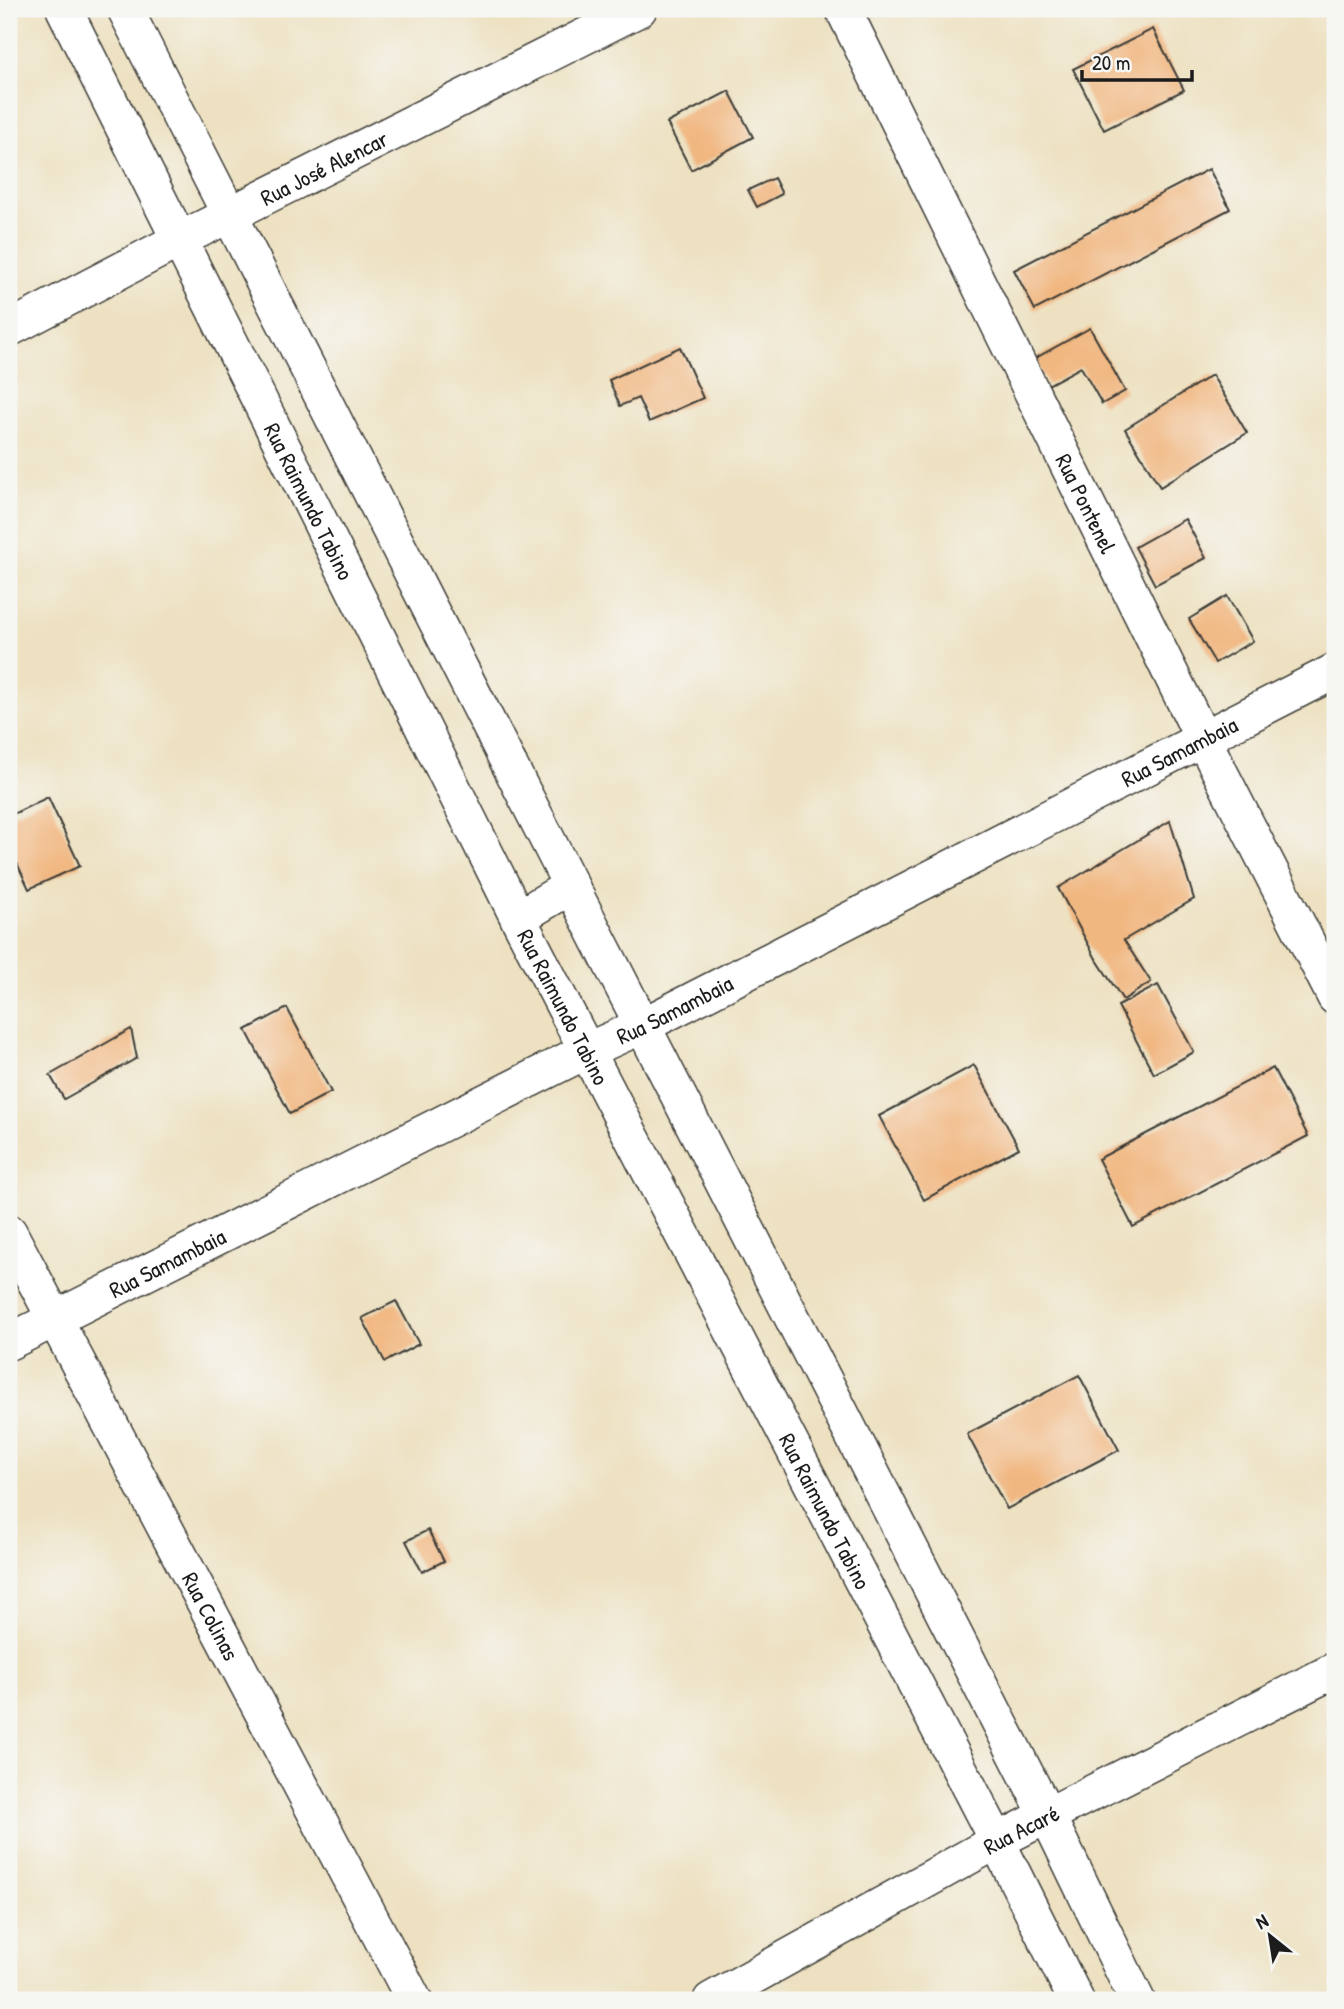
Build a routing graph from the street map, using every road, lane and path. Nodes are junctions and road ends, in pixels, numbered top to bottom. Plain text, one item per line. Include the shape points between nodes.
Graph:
1 (64, 9) edge
2 (125, 9) edge
3 (639, 9) edge
4 (843, 9) edge
5 (231, 215) junction
6 (179, 240) junction
7 (9, 329) edge
8 (1335, 671) edge
9 (1204, 741) junction
10 (571, 886) junction
11 (518, 918) junction
12 (1335, 997) edge
13 (644, 1025) junction
14 (586, 1051) junction
15 (9, 1232) edge
16 (54, 1320) junction
17 (9, 1342) edge
18 (1335, 1670) edge
19 (1048, 1817) junction
20 (997, 1841) junction
21 (414, 2000) edge
22 (711, 2000) edge
23 (1076, 2000) edge
24 (1137, 2000) edge

1 - 6 street, Rua Raimundo Tabino
2 - 5 street
3 - 5 street, Rua José Alencar
4 - 9 street, Rua Pontenel
5 - 6 street, Rua José Alencar
5 - 10 street
6 - 7 street, Rua José Alencar
6 - 11 street, Rua Raimundo Tabino
8 - 9 street, Rua Samambaia
9 - 12 street, Rua Pontenel
9 - 13 street, Rua Samambaia
10 - 11 street
10 - 13 street
11 - 14 street, Rua Raimundo Tabino
13 - 14 street, Rua Samambaia
13 - 19 street
14 - 16 street, Rua Samambaia
14 - 20 street, Rua Raimundo Tabino
15 - 16 street, Rua Colinas
16 - 17 street, Rua Samambaia
16 - 21 street, Rua Colinas
18 - 19 street, Rua Acaré
19 - 20 street, Rua Acaré
19 - 24 street
20 - 22 street, Rua Acaré
20 - 23 street, Rua Raimundo Tabino

